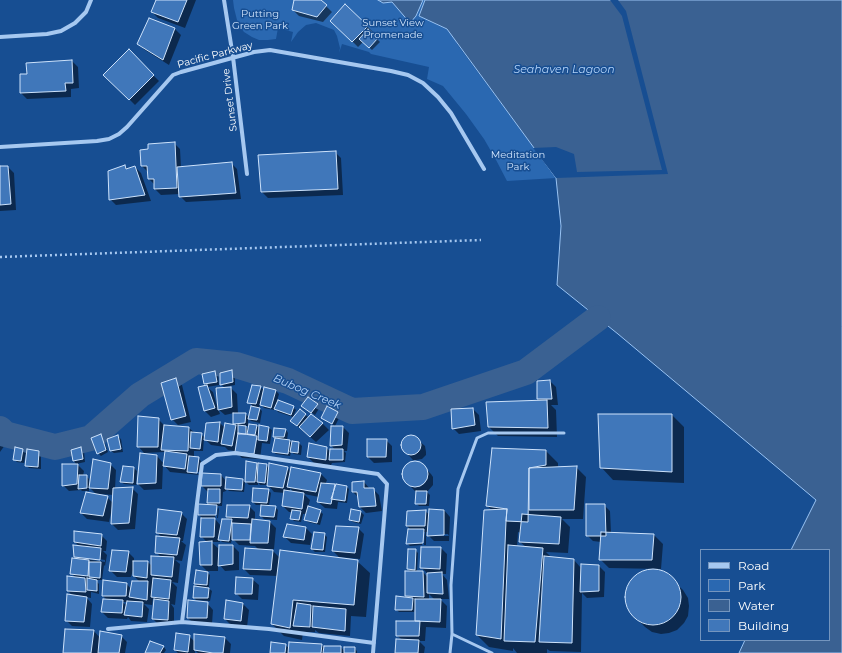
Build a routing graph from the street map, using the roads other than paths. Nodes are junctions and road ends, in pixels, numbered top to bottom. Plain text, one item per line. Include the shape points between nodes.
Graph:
1 (91, 0) edge
2 (224, 0) edge
3 (0, 37) edge
4 (233, 57) junction
5 (0, 147) edge
6 (484, 169) dead end
7 (247, 174) dead end
8 (564, 433) dead end
9 (182, 622) junction
10 (108, 629) dead end
11 (452, 634) junction
12 (374, 643) junction
13 (373, 653) edge
14 (450, 653) edge
15 (492, 653) edge

1 - 3 street via 86,12 75,23 61,31
2 - 4 street, Sunset Drive
4 - 5 street, Pacific Parkway via 173,75 127,127 109,139
4 - 6 street, Pacific Parkway via 270,50 408,75 423,83 451,113
4 - 7 street, Sunset Drive
8 - 11 lane via 488,433 477,438 458,489 451,585
9 - 10 street
9 - 12 street via 269,629
9 - 12 street via 202,464 216,455 235,453 378,474 387,484
11 - 14 lane
11 - 15 lane
12 - 13 street

